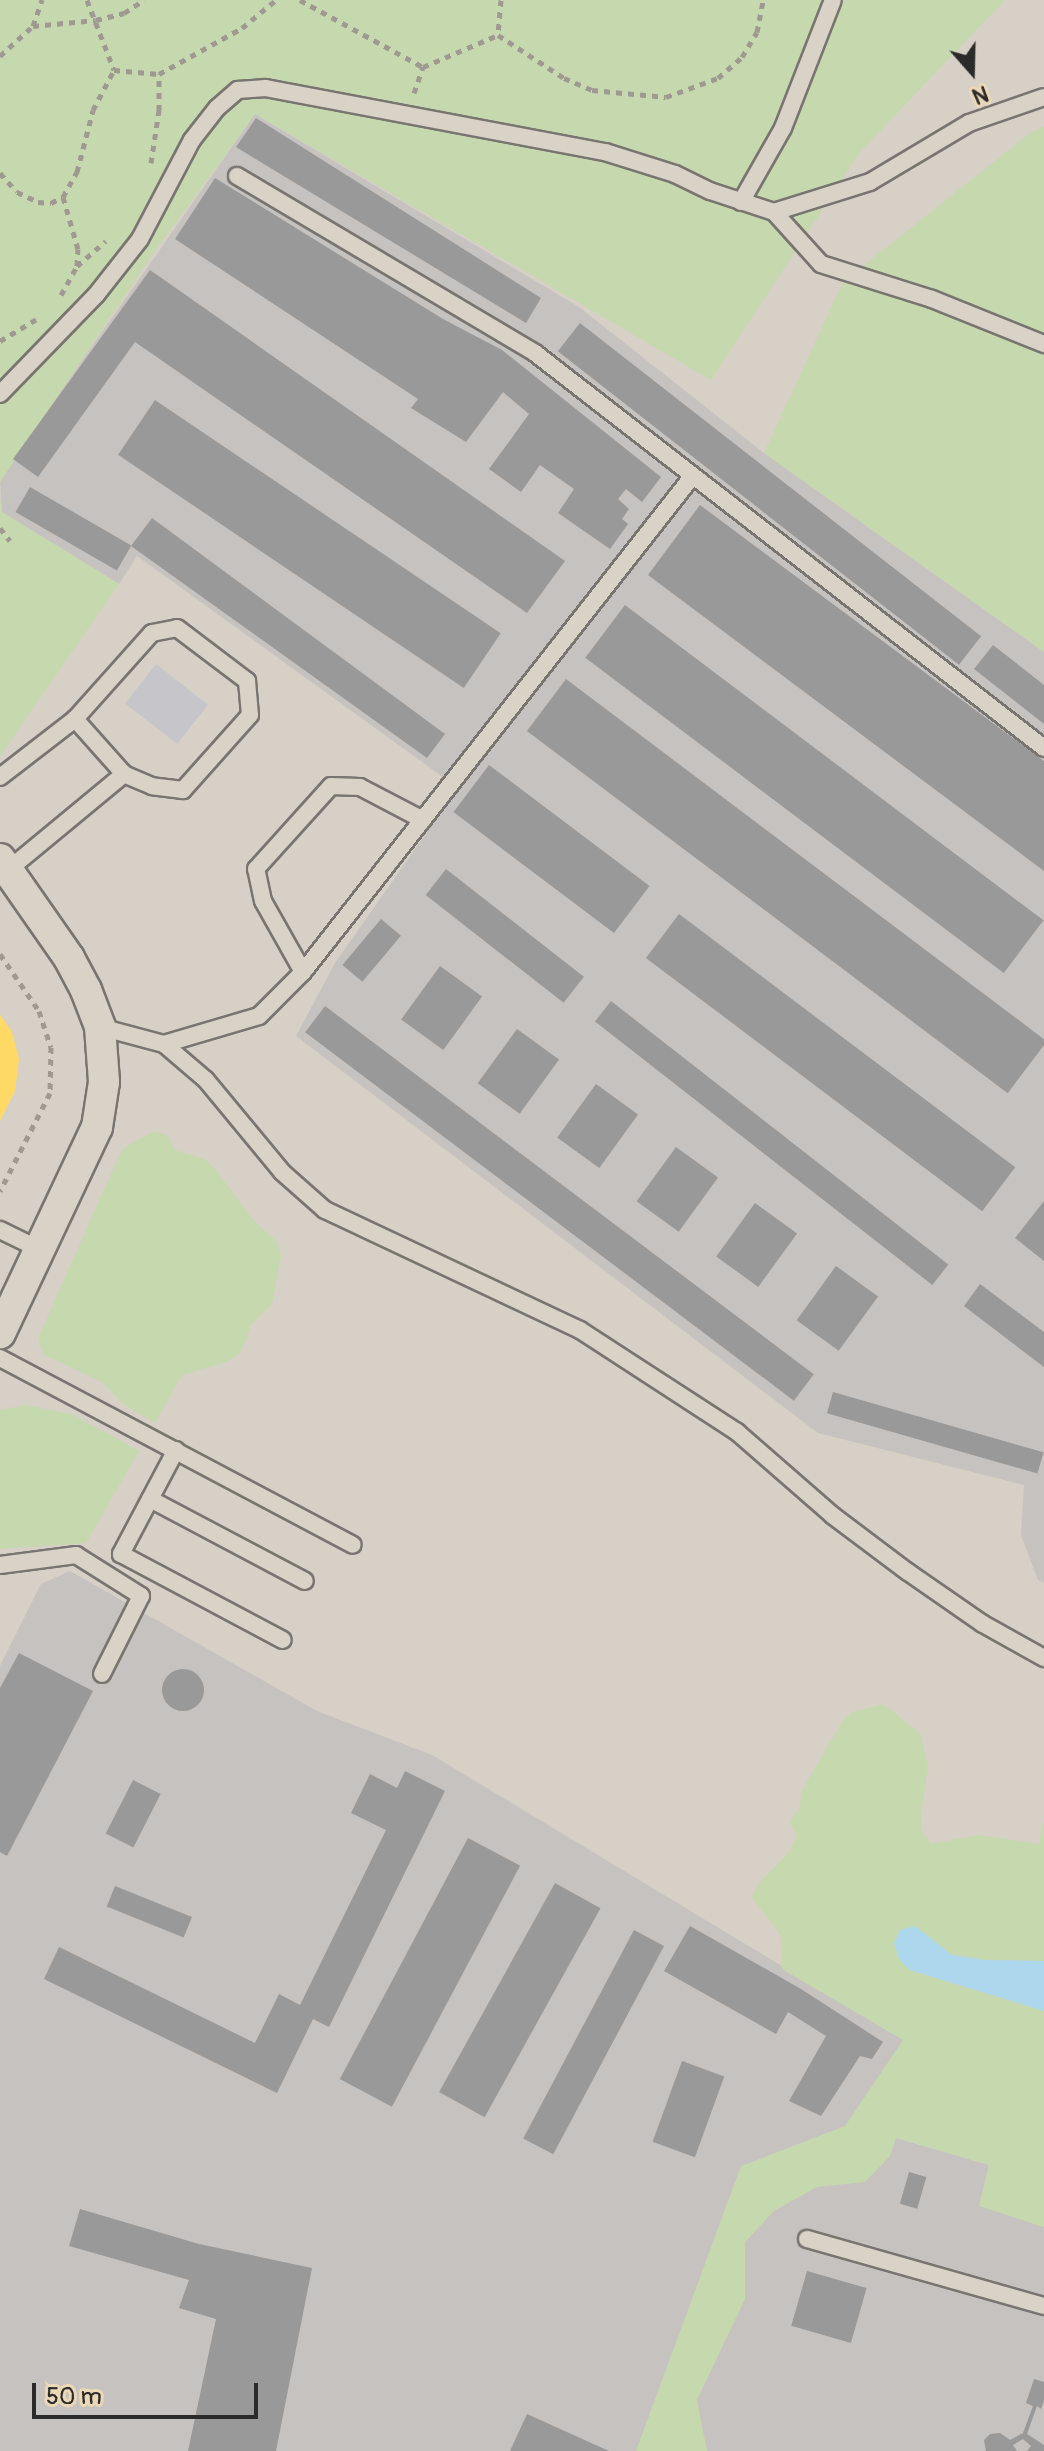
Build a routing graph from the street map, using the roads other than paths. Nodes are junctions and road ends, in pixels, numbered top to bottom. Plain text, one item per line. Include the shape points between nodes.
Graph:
1 (833, 0) edge
2 (1044, 97) edge
3 (237, 176) dead end
4 (741, 202) junction
5 (774, 212) junction
6 (1044, 344) edge
7 (0, 394) edge
8 (691, 478) junction
9 (75, 719) junction
10 (1044, 748) edge
11 (124, 774) junction
12 (0, 777) edge
13 (423, 820) junction
14 (4, 865) edge
15 (303, 972) junction
16 (100, 1027) junction
17 (164, 1044) junction
18 (0, 1230) edge
19 (39, 1249) junction
20 (0, 1333) edge
21 (0, 1358) edge
22 (176, 1450) junction
23 (150, 1499) junction
24 (353, 1545) dead end
25 (0, 1565) edge
26 (305, 1581) dead end
27 (283, 1640) dead end
28 (1044, 1658) edge
29 (102, 1674) dead end
30 (807, 2239) dead end
31 (1044, 2306) edge

1 - 4 lane via 783,128
2 - 5 lane via 969,123 870,182
3 - 8 lane via 535,353
4 - 5 lane
4 - 7 lane via 605,152 266,88 238,90 192,140 140,239 96,295
5 - 6 lane via 821,264 932,299
8 - 10 lane
8 - 13 lane
9 - 11 lane
9 - 11 lane via 152,633 177,628 247,681 250,715 183,790 152,786
9 - 12 lane
11 - 14 lane
13 - 15 lane
13 - 15 lane via 360,787 331,786 256,869 263,901
14 - 16 street via 69,958
15 - 17 lane via 259,1016
16 - 17 lane
16 - 19 street via 104,1082 97,1127
17 - 28 lane via 206,1080 282,1172 325,1210 580,1330 737,1432 832,1515 908,1572
18 - 19 lane
19 - 20 street
21 - 22 lane
22 - 23 lane
22 - 24 lane
23 - 26 lane
23 - 27 lane via 121,1554
25 - 29 lane via 76,1555 141,1596
30 - 31 lane

